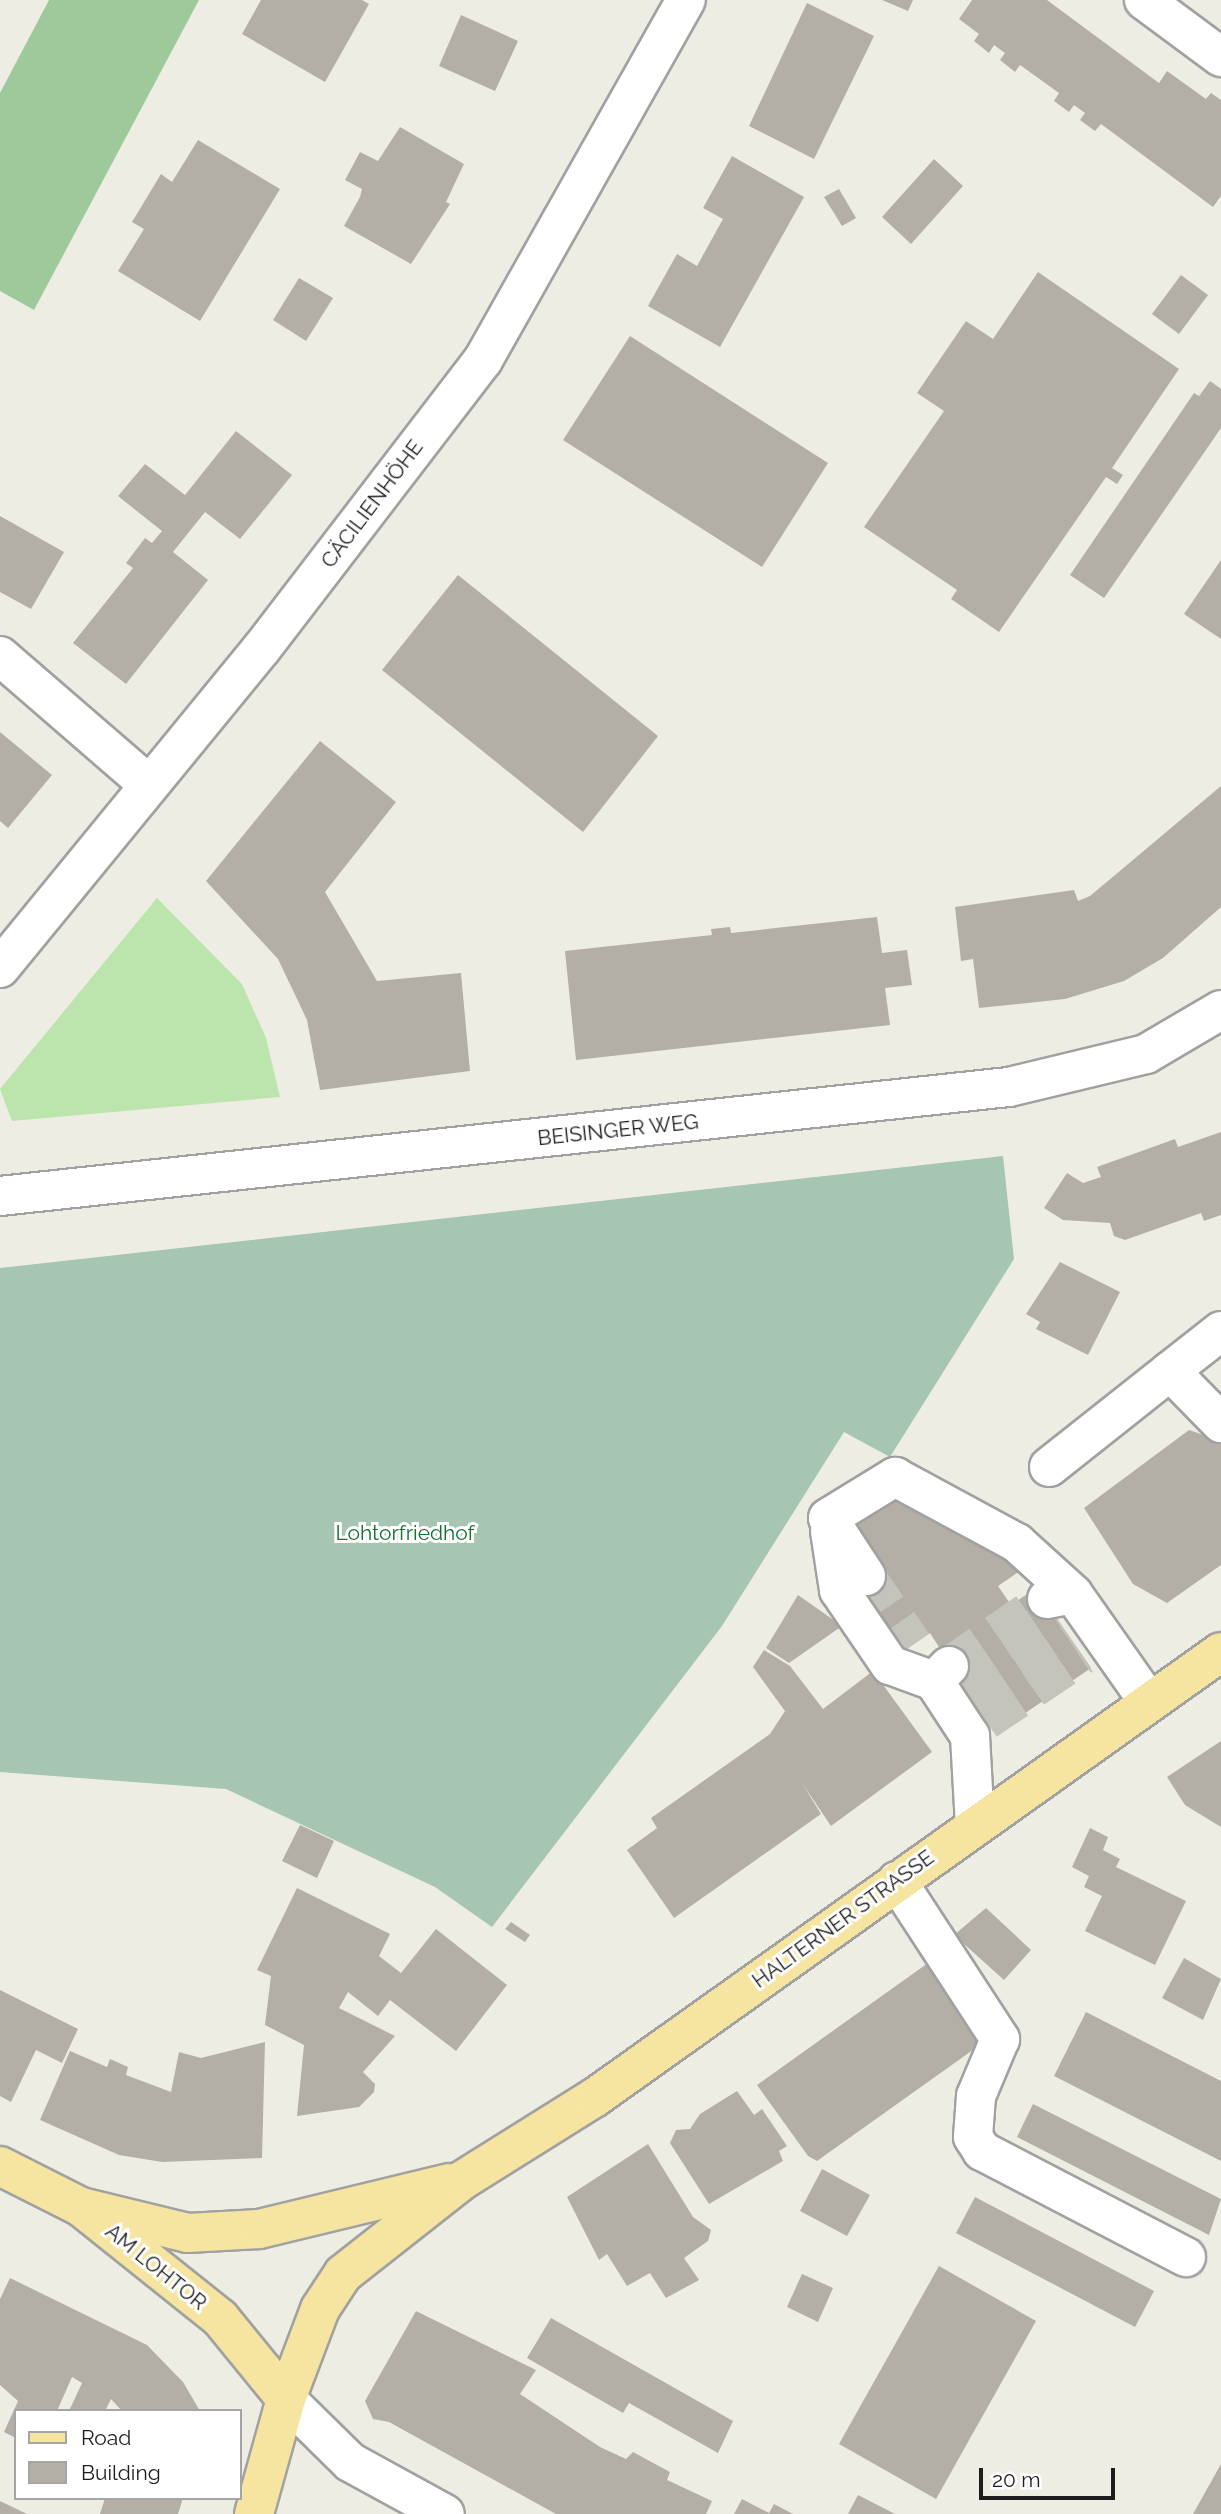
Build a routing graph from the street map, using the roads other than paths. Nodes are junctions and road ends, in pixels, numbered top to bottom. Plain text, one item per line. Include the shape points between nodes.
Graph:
1 (686, 0) edge
2 (1144, 0) edge
3 (1221, 57) edge
4 (0, 656) edge
5 (149, 785) junction
6 (0, 968) edge
7 (1221, 1010) edge
8 (0, 1196) edge
9 (1221, 1331) edge
10 (1170, 1371) junction
11 (1221, 1423) edge
12 (1049, 1467) dead end
13 (828, 1518) junction
14 (866, 1576) tunnel mouth
15 (913, 1644) tunnel mouth
16 (1221, 1652) edge
17 (960, 1701) junction
18 (1149, 1702) junction
19 (975, 1825) junction
20 (897, 1881) junction
21 (0, 2166) edge
22 (461, 2180) junction
23 (81, 2207) junction
24 (1186, 2257) dead end
25 (286, 2399) junction
26 (254, 2514) edge
27 (445, 2514) edge

1 - 5 street, CÄCILIENHÖHE via 483,360
2 - 3 street
4 - 5 street
5 - 6 street, CÄCILIENHÖHE
7 - 8 street, BEISINGER WEG via 1146,1054 1009,1087
9 - 10 street
10 - 11 street
10 - 12 street
13 - 14 street
13 - 17 street via 839,1590 890,1665
13 - 18 street via 895,1477 1017,1543 1079,1625
15 - 17 street
16 - 18 main road, HALTERNER STRASSE
17 - 19 street
18 - 19 main road, HALTERNER STRASSE
19 - 20 main road, HALTERNER STRASSE
20 - 22 main road, HALTERNER STRASSE via 594,2098
20 - 24 street via 1000,2039 976,2096 973,2137 982,2151
21 - 23 main road, AM LOHTOR
22 - 23 main road, HALTERNER STRASSE via 259,2230 188,2233
22 - 25 main road, HALTERNER STRASSE via 343,2274 320,2309
23 - 25 main road, AM LOHTOR via 220,2318
25 - 26 main road, HALTERNER STRASSE
25 - 27 street via 350,2462

